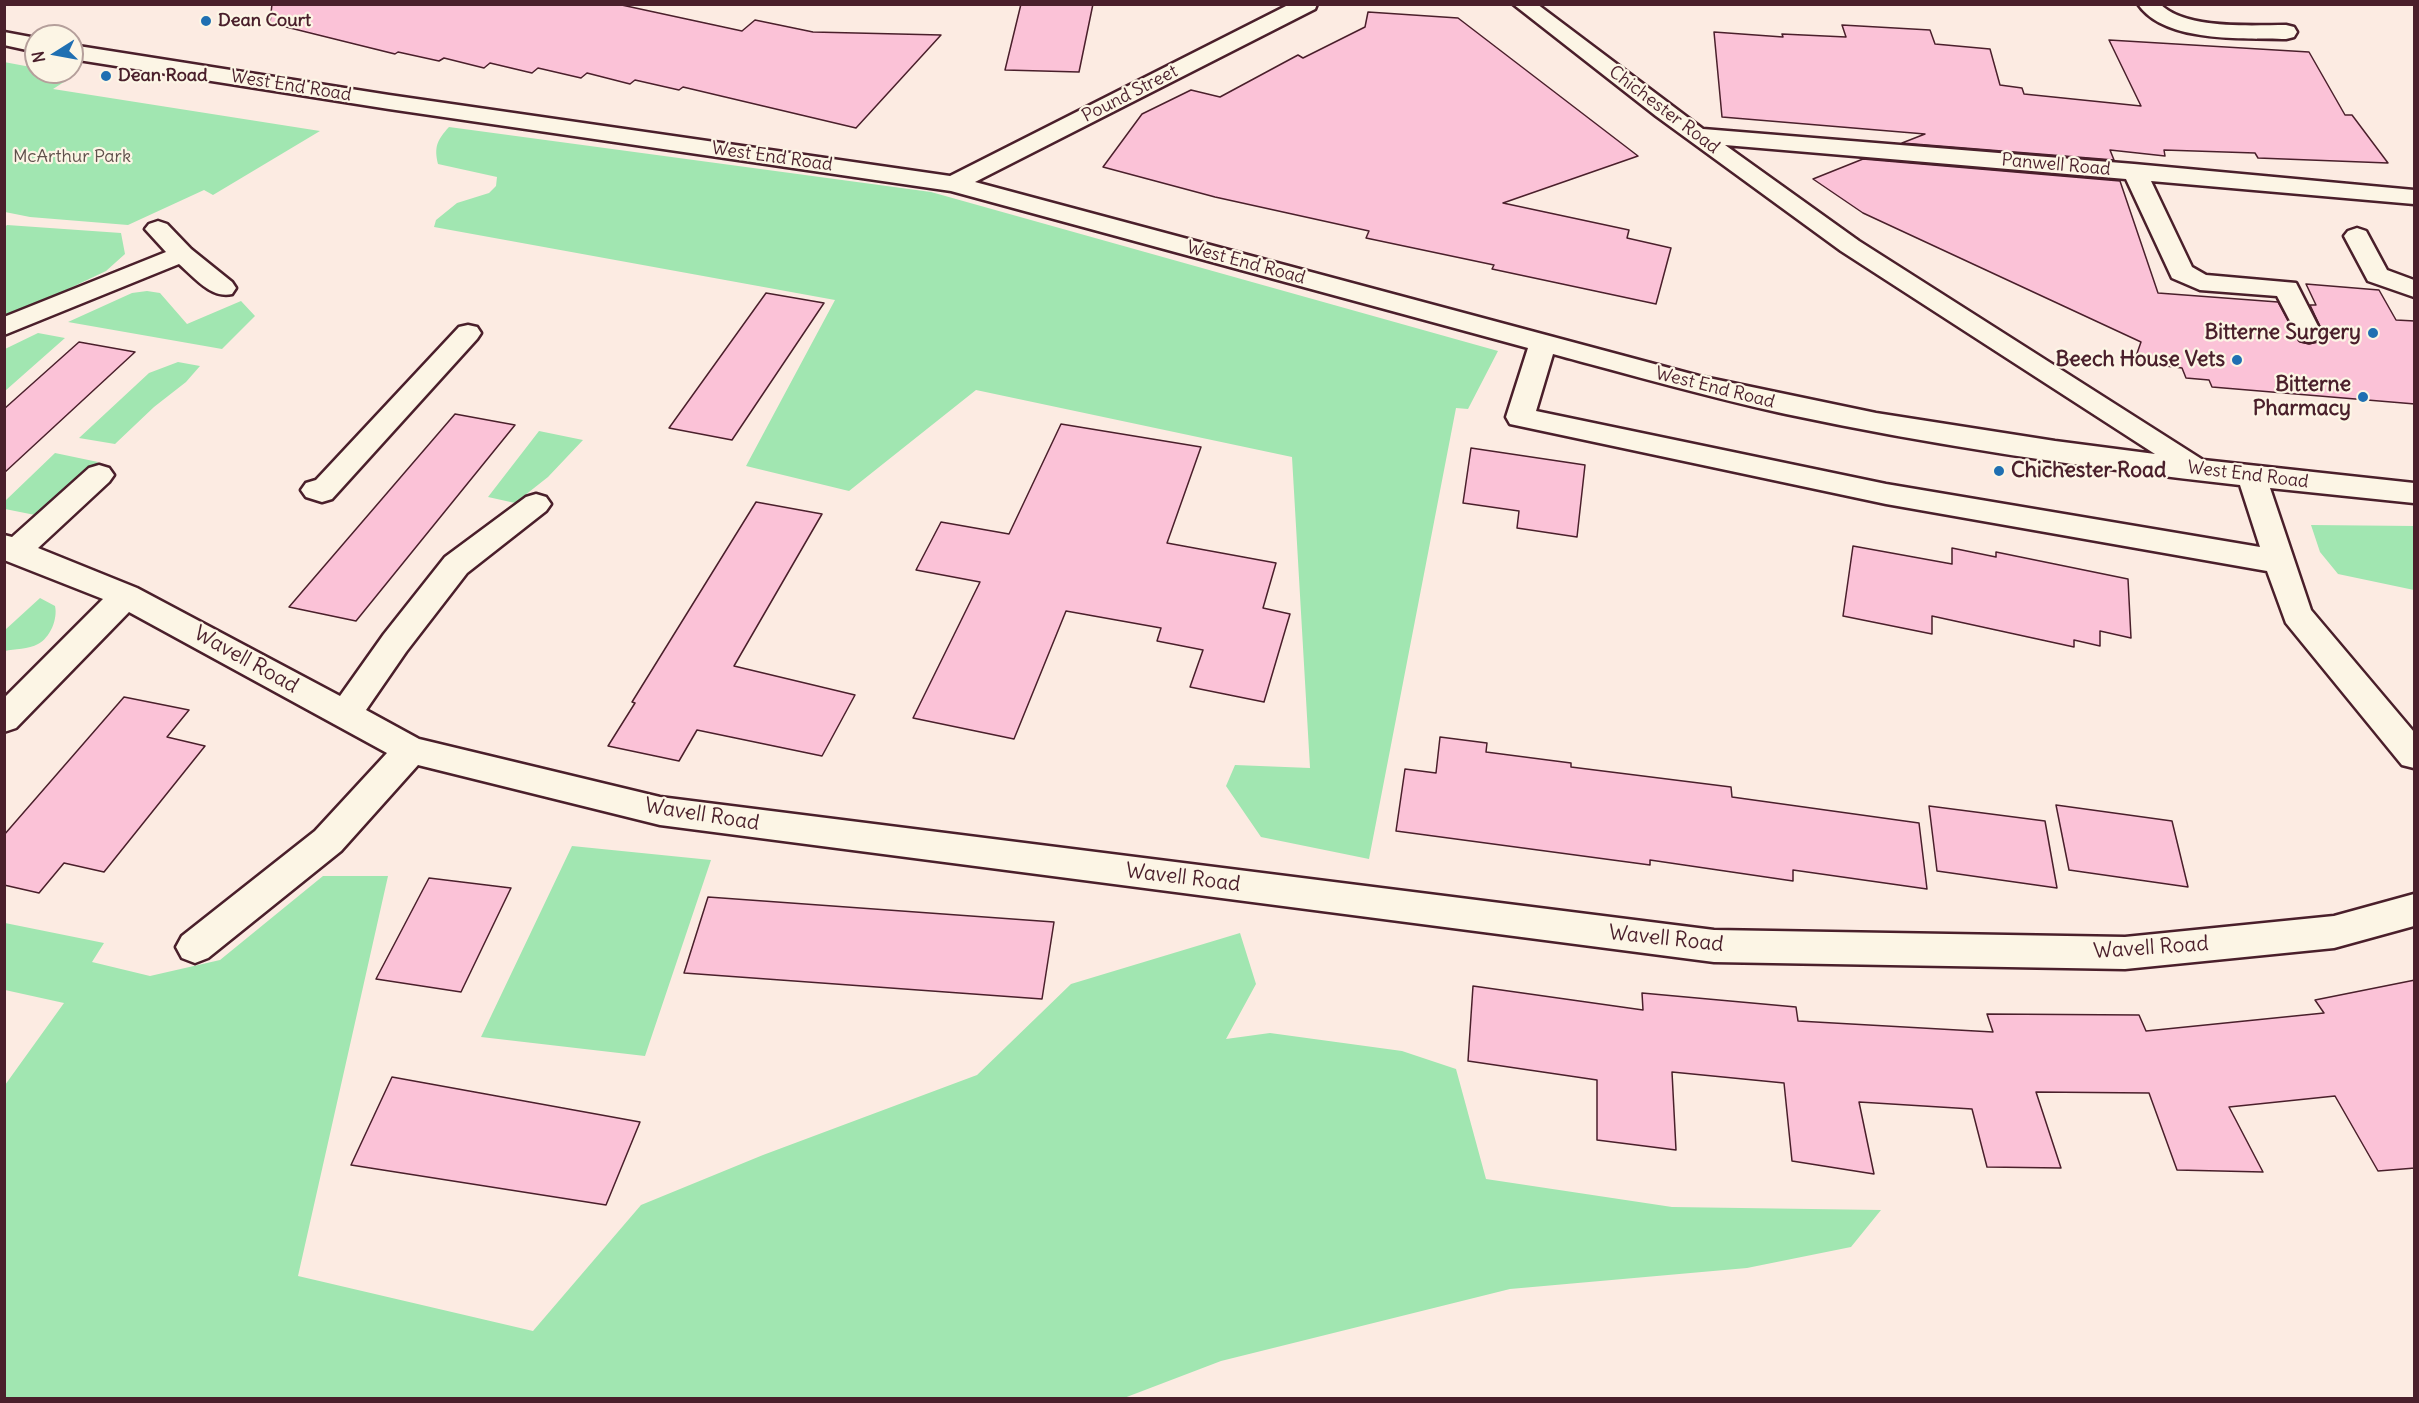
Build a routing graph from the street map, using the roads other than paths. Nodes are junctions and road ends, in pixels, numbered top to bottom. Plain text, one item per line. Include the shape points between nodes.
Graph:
1 (1307, 4) edge
2 (1523, 4) edge
3 (2148, 4) edge
4 (2286, 32) dead end
5 (4, 38) edge
6 (24, 42) edge
7 (84, 54) edge
8 (1697, 135) junction
9 (2134, 171) junction
10 (953, 184) junction
11 (2415, 197) edge
12 (158, 229) dead end
13 (2356, 236) dead end
14 (182, 254) junction
15 (223, 288) dead end
16 (2415, 289) edge
17 (4, 327) edge
18 (468, 333) dead end
19 (2309, 334) dead end
20 (1543, 343) junction
21 (2198, 469) junction
22 (99, 475) dead end
23 (2252, 477) junction
24 (316, 490) dead end
25 (2415, 493) edge
26 (536, 504) dead end
27 (10, 549) edge
28 (2281, 562) junction
29 (126, 596) junction
30 (345, 714) junction
31 (4, 719) edge
32 (411, 750) junction
33 (2415, 755) edge
34 (2415, 910) edge
35 (195, 947) dead end

1 - 10 street, Pound Street
2 - 8 street, Chichester Road
3 - 4 street via 2173,22 2202,29
5 - 6 street
7 - 10 street, West End Road
8 - 9 street, Panwell Road
8 - 21 street, Chichester Road via 1850,246
9 - 11 street, Panwell Road
9 - 19 street via 2181,272 2200,282 2287,290
10 - 20 street, West End Road
12 - 14 street
13 - 16 street via 2377,275
14 - 15 street
14 - 17 street
18 - 24 street via 322,492
20 - 21 street, West End Road via 1812,411 2038,449
20 - 28 street via 1520,417 1886,494
21 - 23 street, West End Road
22 - 27 street
23 - 25 street, West End Road
23 - 28 street
26 - 30 street via 456,565
27 - 29 street, Wavell Road
28 - 33 street via 2297,615
29 - 30 street, Wavell Road
29 - 31 street
30 - 32 street, Wavell Road
32 - 34 street, Wavell Road via 660,811 1714,946 2125,953 2334,932
32 - 35 street via 328,841

